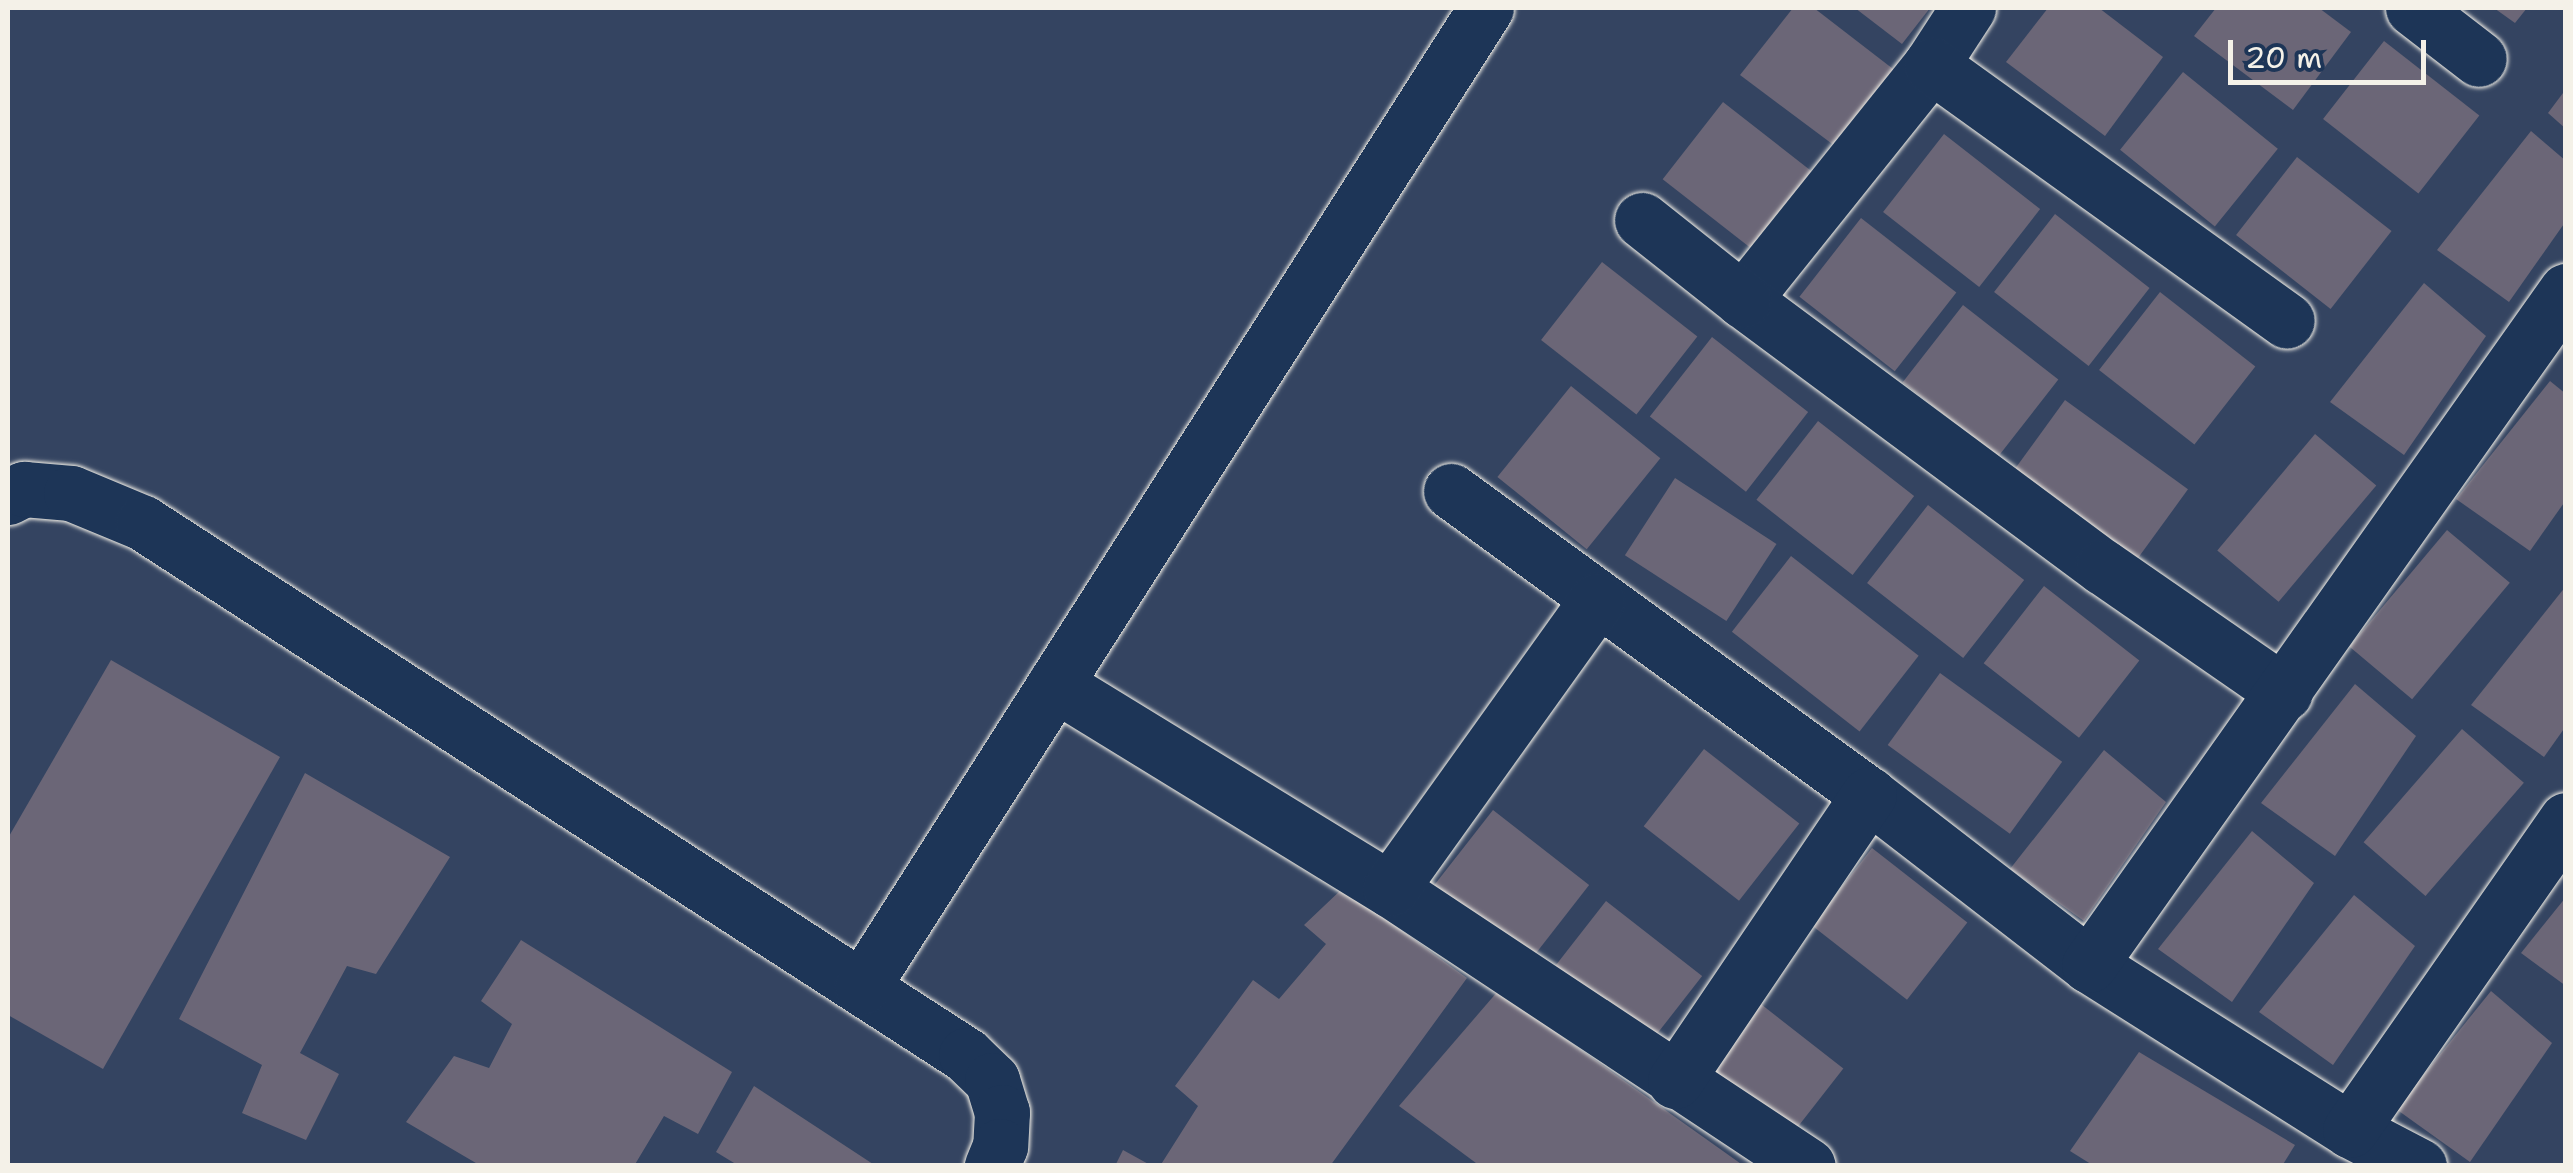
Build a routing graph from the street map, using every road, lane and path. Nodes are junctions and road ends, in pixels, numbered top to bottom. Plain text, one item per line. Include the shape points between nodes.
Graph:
1 (1486, 8) edge
2 (1968, 8) edge
3 (2412, 8) edge
4 (2479, 59) dead end
5 (1930, 64) junction
6 (1642, 220) dead end
7 (2566, 291) edge
8 (1743, 300) junction
9 (2286, 321) dead end
10 (1451, 491) dead end
11 (8, 497) edge
12 (1597, 600) junction
13 (1055, 684) junction
14 (2286, 693) junction
15 (1869, 796) junction
16 (2566, 820) edge
17 (1390, 890) junction
18 (2089, 965) junction
19 (862, 987) junction
20 (1675, 1081) junction
21 (2350, 1130) junction
22 (992, 1166) edge
23 (1808, 1166) edge
24 (2419, 1166) edge

1 - 13 street
2 - 5 street
3 - 4 street
5 - 8 street
5 - 9 street
6 - 8 street
7 - 14 street
8 - 14 street via 2103,568
10 - 12 street
11 - 19 street via 24,489 70,492 143,523
12 - 15 street
12 - 17 street
13 - 17 street
13 - 19 street
14 - 18 street
15 - 18 street
15 - 20 street
16 - 21 street
17 - 20 street
18 - 21 street
19 - 22 street via 966,1055 992,1080 1002,1112
20 - 23 street
21 - 24 street

